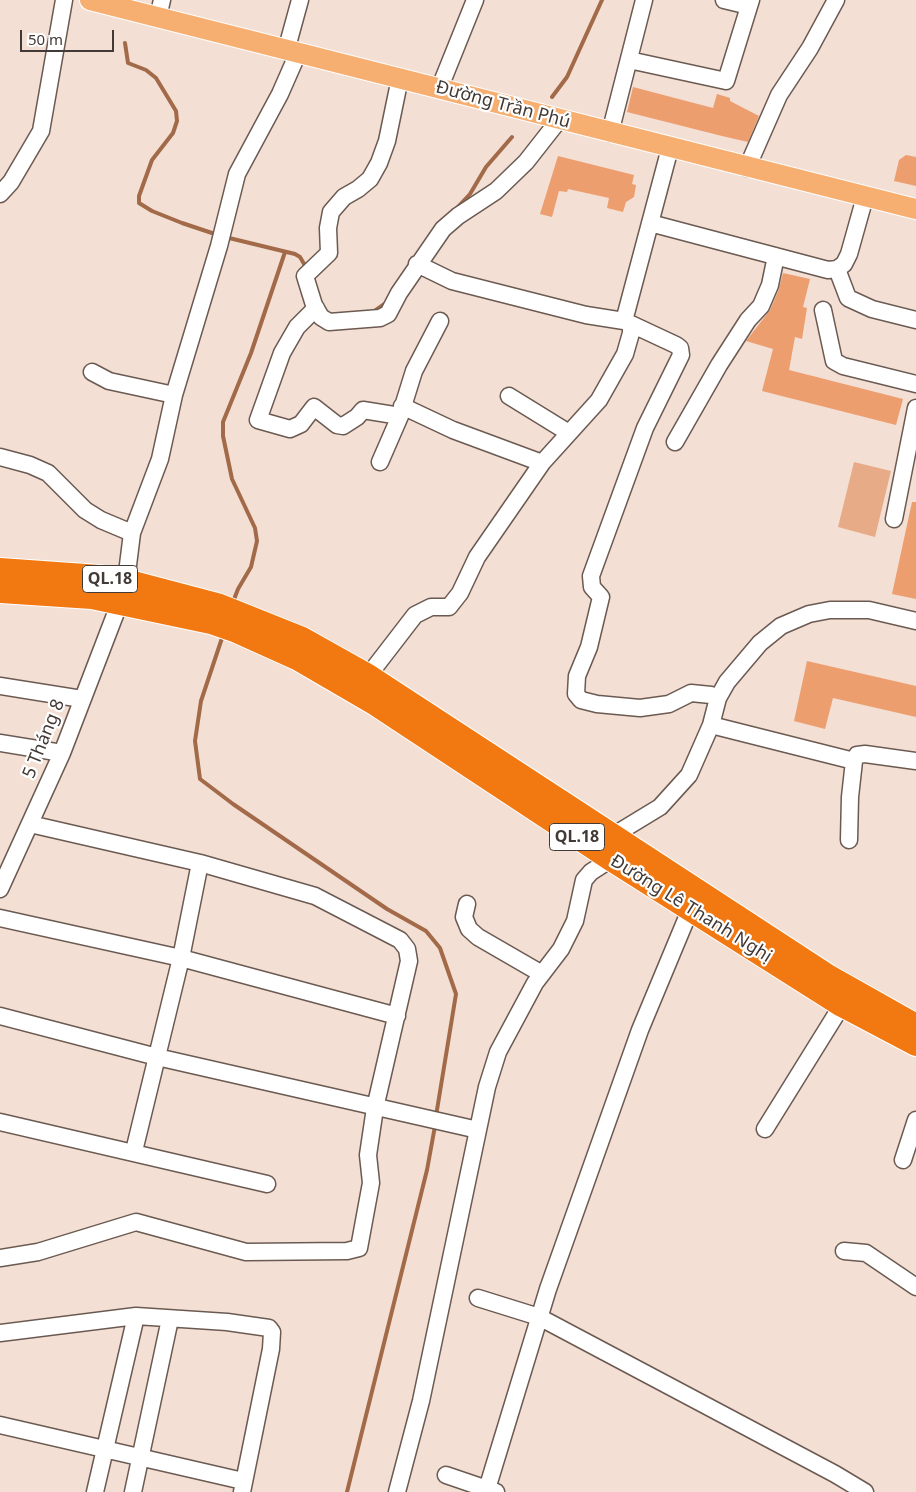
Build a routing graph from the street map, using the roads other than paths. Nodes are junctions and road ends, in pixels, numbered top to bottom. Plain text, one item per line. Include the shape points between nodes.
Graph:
1 (64, 0) edge
2 (90, 0) edge
3 (300, 0) edge
4 (475, 0) edge
5 (644, 0) edge
6 (724, 0) edge
7 (836, 0) edge
8 (750, 3) edge
9 (160, 9) edge
10 (292, 52) junction
11 (629, 60) junction
12 (400, 78) junction
13 (440, 87) junction
14 (559, 120) junction
15 (610, 133) junction
16 (670, 148) junction
17 (747, 168) junction
18 (0, 194) edge
19 (865, 197) junction
20 (916, 209) edge
21 (650, 223) junction
22 (776, 256) junction
23 (418, 264) junction
24 (837, 269) junction
25 (316, 308) junction
26 (823, 310) dead end
27 (916, 320) edge
28 (440, 321) dead end
29 (628, 322) junction
30 (92, 372) dead end
31 (916, 384) edge
32 (174, 395) junction
33 (509, 396) dead end
34 (916, 408) edge
35 (401, 411) junction
36 (569, 433) junction
37 (675, 442) dead end
38 (0, 457) edge
39 (380, 462) dead end
40 (542, 463) junction
41 (894, 518) dead end
42 (132, 533) junction
43 (0, 570) edge
44 (0, 591) edge
45 (123, 591) junction
46 (916, 621) edge
47 (240, 622) junction
48 (368, 676) junction
49 (0, 686) edge
50 (718, 698) junction
51 (82, 699) junction
52 (711, 725) junction
53 (0, 743) edge
54 (62, 753) junction
55 (468, 753) junction
56 (854, 761) junction
57 (916, 761) edge
58 (30, 824) junction
59 (614, 835) junction
60 (849, 840) dead end
61 (611, 859) junction
62 (200, 863) junction
63 (0, 890) edge
64 (467, 904) dead end
65 (690, 910) junction
66 (0, 918) edge
67 (181, 958) junction
68 (542, 974) junction
69 (842, 1005) junction
70 (0, 1016) edge
71 (397, 1016) junction
72 (916, 1026) edge
73 (916, 1044) edge
74 (156, 1057) junction
75 (375, 1108) junction
76 (916, 1120) edge
77 (0, 1122) edge
78 (471, 1128) junction
79 (765, 1129) dead end
80 (134, 1151) junction
81 (903, 1160) dead end
82 (267, 1184) dead end
83 (844, 1251) dead end
84 (0, 1258) edge
85 (916, 1287) edge
86 (478, 1298) dead end
87 (136, 1316) junction
88 (539, 1316) junction
89 (170, 1319) junction
90 (0, 1334) edge
91 (0, 1425) edge
92 (105, 1449) junction
93 (140, 1457) junction
94 (446, 1476) dead end
95 (242, 1486) edge
96 (492, 1491) edge
97 (95, 1492) edge
98 (133, 1492) edge
99 (397, 1492) edge
100 (865, 1492) edge

1 - 18 street via 41,131 11,182
2 - 9 main road, Đường Trần Phú
3 - 10 street, 5 Tháng 8
4 - 13 street
5 - 11 street
6 - 8 street
7 - 17 street via 779,95
8 - 11 street via 726,81
9 - 10 main road, Đường Trần Phú
10 - 12 main road, Đường Trần Phú
10 - 32 street, 5 Tháng 8 via 280,94 237,174
11 - 15 street
12 - 13 main road, Đường Trần Phú
12 - 25 street via 379,163 370,179 344,196 330,212 329,253 307,273
13 - 14 main road, Đường Trần Phú
14 - 15 main road, Đường Trần Phú
14 - 23 street via 526,162 496,191 443,229
15 - 16 main road, Đường Trần Phú
16 - 17 main road, Đường Trần Phú
16 - 21 street
17 - 19 main road, Đường Trần Phú
19 - 20 main road, Đường Trần Phú
19 - 24 street via 848,254 844,264
21 - 22 street
21 - 29 street
22 - 24 street via 828,270
22 - 37 street via 761,306 719,365
23 - 25 street via 388,314 380,318 329,322
23 - 29 street via 452,281 586,315
24 - 27 street via 848,298 872,309
25 - 35 street via 296,327 282,353 258,420 290,429 301,424 314,407 343,426 363,410
26 - 31 street via 834,361
28 - 35 street via 414,371
29 - 36 street via 631,333 621,361 599,400
29 - 50 street via 676,345 681,355 645,428 590,576 592,587 601,596 589,647 577,676 576,694 581,700 598,704 640,708 669,704 691,693
30 - 32 street via 109,381
32 - 42 street, 5 Tháng 8 via 160,459
33 - 36 street
34 - 41 street
35 - 39 street
35 - 40 street
36 - 40 street
38 - 42 street via 48,473 85,510
40 - 48 street via 477,557 449,607 432,607 415,615
42 - 45 street, 5 Tháng 8
43 - 45 highway, QL.18 via 99,577
44 - 45 highway, QL.18 via 92,597
45 - 47 highway, QL.18
45 - 51 street, 5 Tháng 8
46 - 50 street via 868,610 830,610 808,614 781,626 760,643 727,682
47 - 48 highway, Đường Lê Thanh Nghị / QL.18 via 302,639
47 - 55 highway, Đường Lê Thanh Nghị / QL.18 via 376,704
48 - 55 highway, Đường Lê Thanh Nghị / QL.18
49 - 51 street
50 - 52 street
51 - 54 street, 5 Tháng 8
52 - 56 street
52 - 59 street via 689,775 660,807
53 - 54 street
54 - 58 street, 5 Tháng 8
55 - 59 highway, Đường Lê Thanh Nghị / QL.18
55 - 61 highway, Đường Lê Thanh Nghị / QL.18
56 - 57 street via 857,755 865,754
56 - 60 street
58 - 62 street
58 - 63 street, 5 Tháng 8
59 - 72 highway, Đường Lê Thanh Nghị / QL.18 via 829,977
61 - 65 highway, Đường Lê Thanh Nghị / QL.18
61 - 68 street via 584,880 576,921
62 - 67 street
62 - 71 street via 315,896 400,940 410,961
64 - 68 street via 464,917 469,929
65 - 69 highway, Đường Lê Thanh Nghị / QL.18
65 - 88 street via 640,1030
66 - 67 street
67 - 71 street
67 - 74 street
68 - 78 street via 498,1052
69 - 73 highway, Đường Lê Thanh Nghị / QL.18
69 - 79 street
70 - 74 street
71 - 75 street
74 - 75 street
74 - 80 street
75 - 78 street
75 - 84 street via 368,1155 371,1183 361,1244 354,1250 246,1252 136,1222 38,1252
76 - 81 street
77 - 80 street
78 - 99 street via 421,1400
80 - 82 street
83 - 85 street via 866,1253
86 - 88 street
87 - 89 street
87 - 90 street
87 - 92 street
88 - 96 street
88 - 100 street
89 - 93 street
89 - 95 street via 259,1326 272,1332
91 - 92 street
92 - 93 street
92 - 97 street
93 - 95 street
93 - 98 street
94 - 96 street

